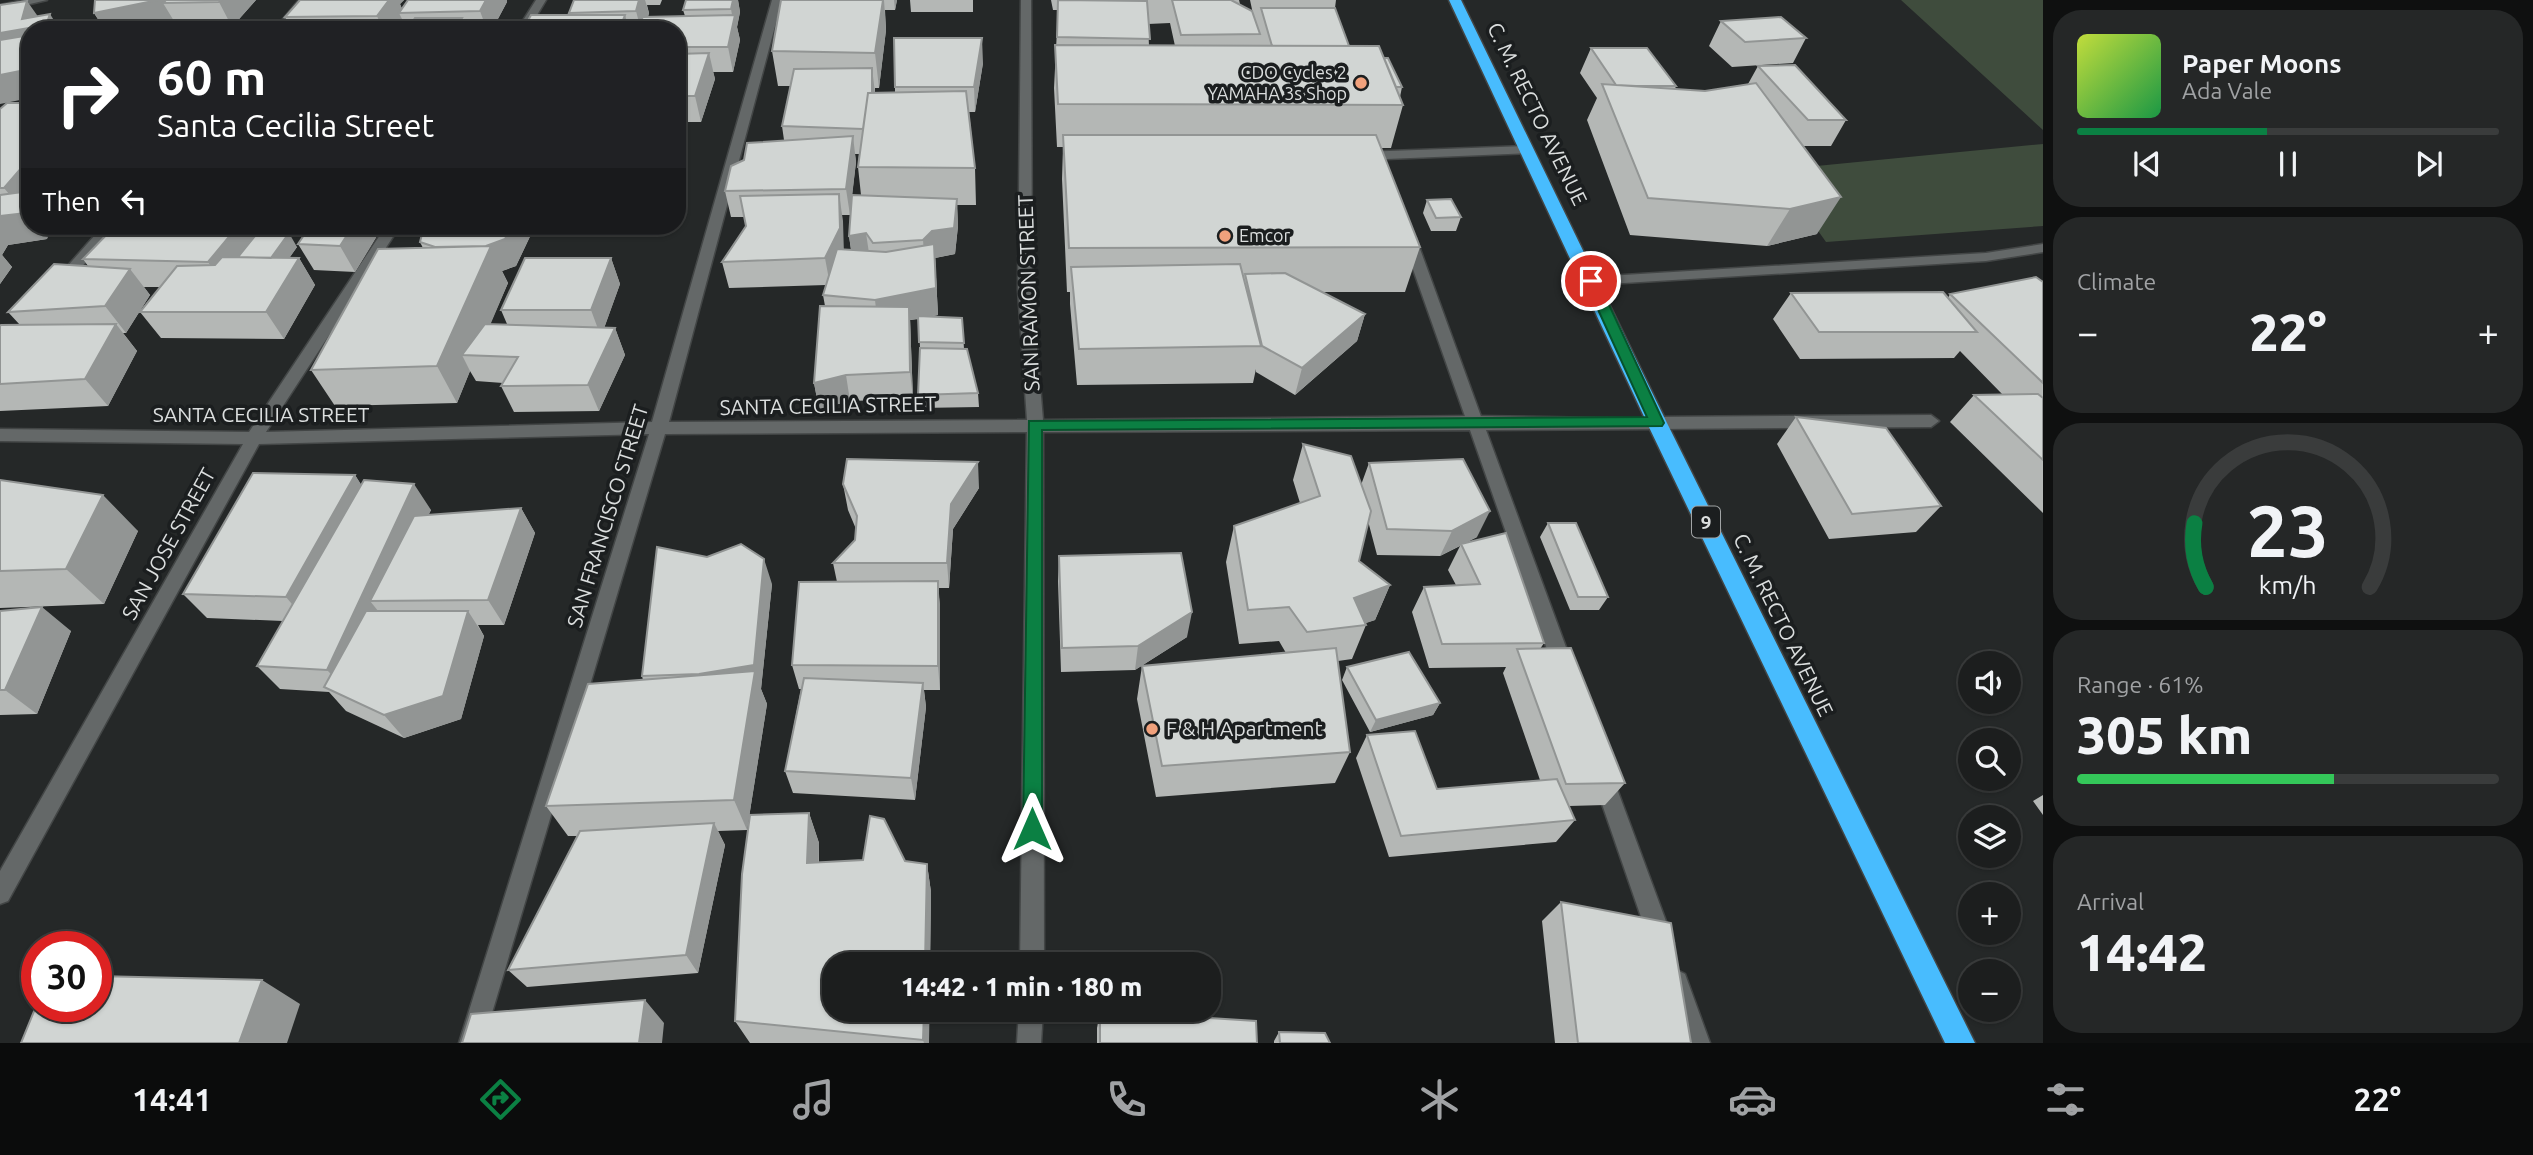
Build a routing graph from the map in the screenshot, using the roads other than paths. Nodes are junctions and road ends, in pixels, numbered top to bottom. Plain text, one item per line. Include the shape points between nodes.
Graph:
1 (42, 0) edge
2 (305, 0) edge
3 (541, 0) edge
4 (777, 0) edge
5 (1026, 0) edge
6 (1455, 0) edge
7 (0, 8) edge
8 (287, 21) edge
9 (528, 21) edge
10 (1527, 150) junction
11 (1352, 156) edge
12 (1403, 219) edge
13 (102, 235) edge
14 (387, 235) edge
15 (2043, 248) edge
16 (1591, 281) junction
17 (55, 289) edge
18 (1931, 421) dead end
19 (1475, 422) junction
20 (1657, 423) junction
21 (1035, 425) junction
22 (659, 428) junction
23 (0, 435) edge
24 (254, 438) junction
25 (1573, 694) edge
26 (1596, 759) edge
27 (0, 893) edge
28 (1032, 952) edge
29 (1030, 1022) edge
30 (471, 1043) edge
31 (1029, 1043) edge
32 (1698, 1043) edge
33 (1960, 1043) edge

1 - 7 street
2 - 8 street
3 - 9 street
4 - 22 street, SAN FRANCISCO STREET
5 - 21 street, SAN RAMON STREET via 1025,290
6 - 10 highway, C. M. RECTO AVENUE / 9
10 - 11 street via 1382,161
10 - 16 highway, C. M. RECTO AVENUE / 9
12 - 19 street
13 - 17 street
14 - 24 street, SAN JOSE STREET
15 - 16 street via 1986,257
16 - 20 highway, C. M. RECTO AVENUE / 9
18 - 20 street, SANTA CECILIA STREET
19 - 20 street, SANTA CECILIA STREET
19 - 21 street, SANTA CECILIA STREET
19 - 25 street
20 - 33 highway, C. M. RECTO AVENUE / 9
21 - 22 street, SANTA CECILIA STREET
21 - 28 street, SAN RAMON STREET
22 - 24 street, SANTA CECILIA STREET
22 - 30 street, SAN FRANCISCO STREET
23 - 24 street, SANTA CECILIA STREET
24 - 27 street, SAN JOSE STREET
26 - 32 street
29 - 31 street

